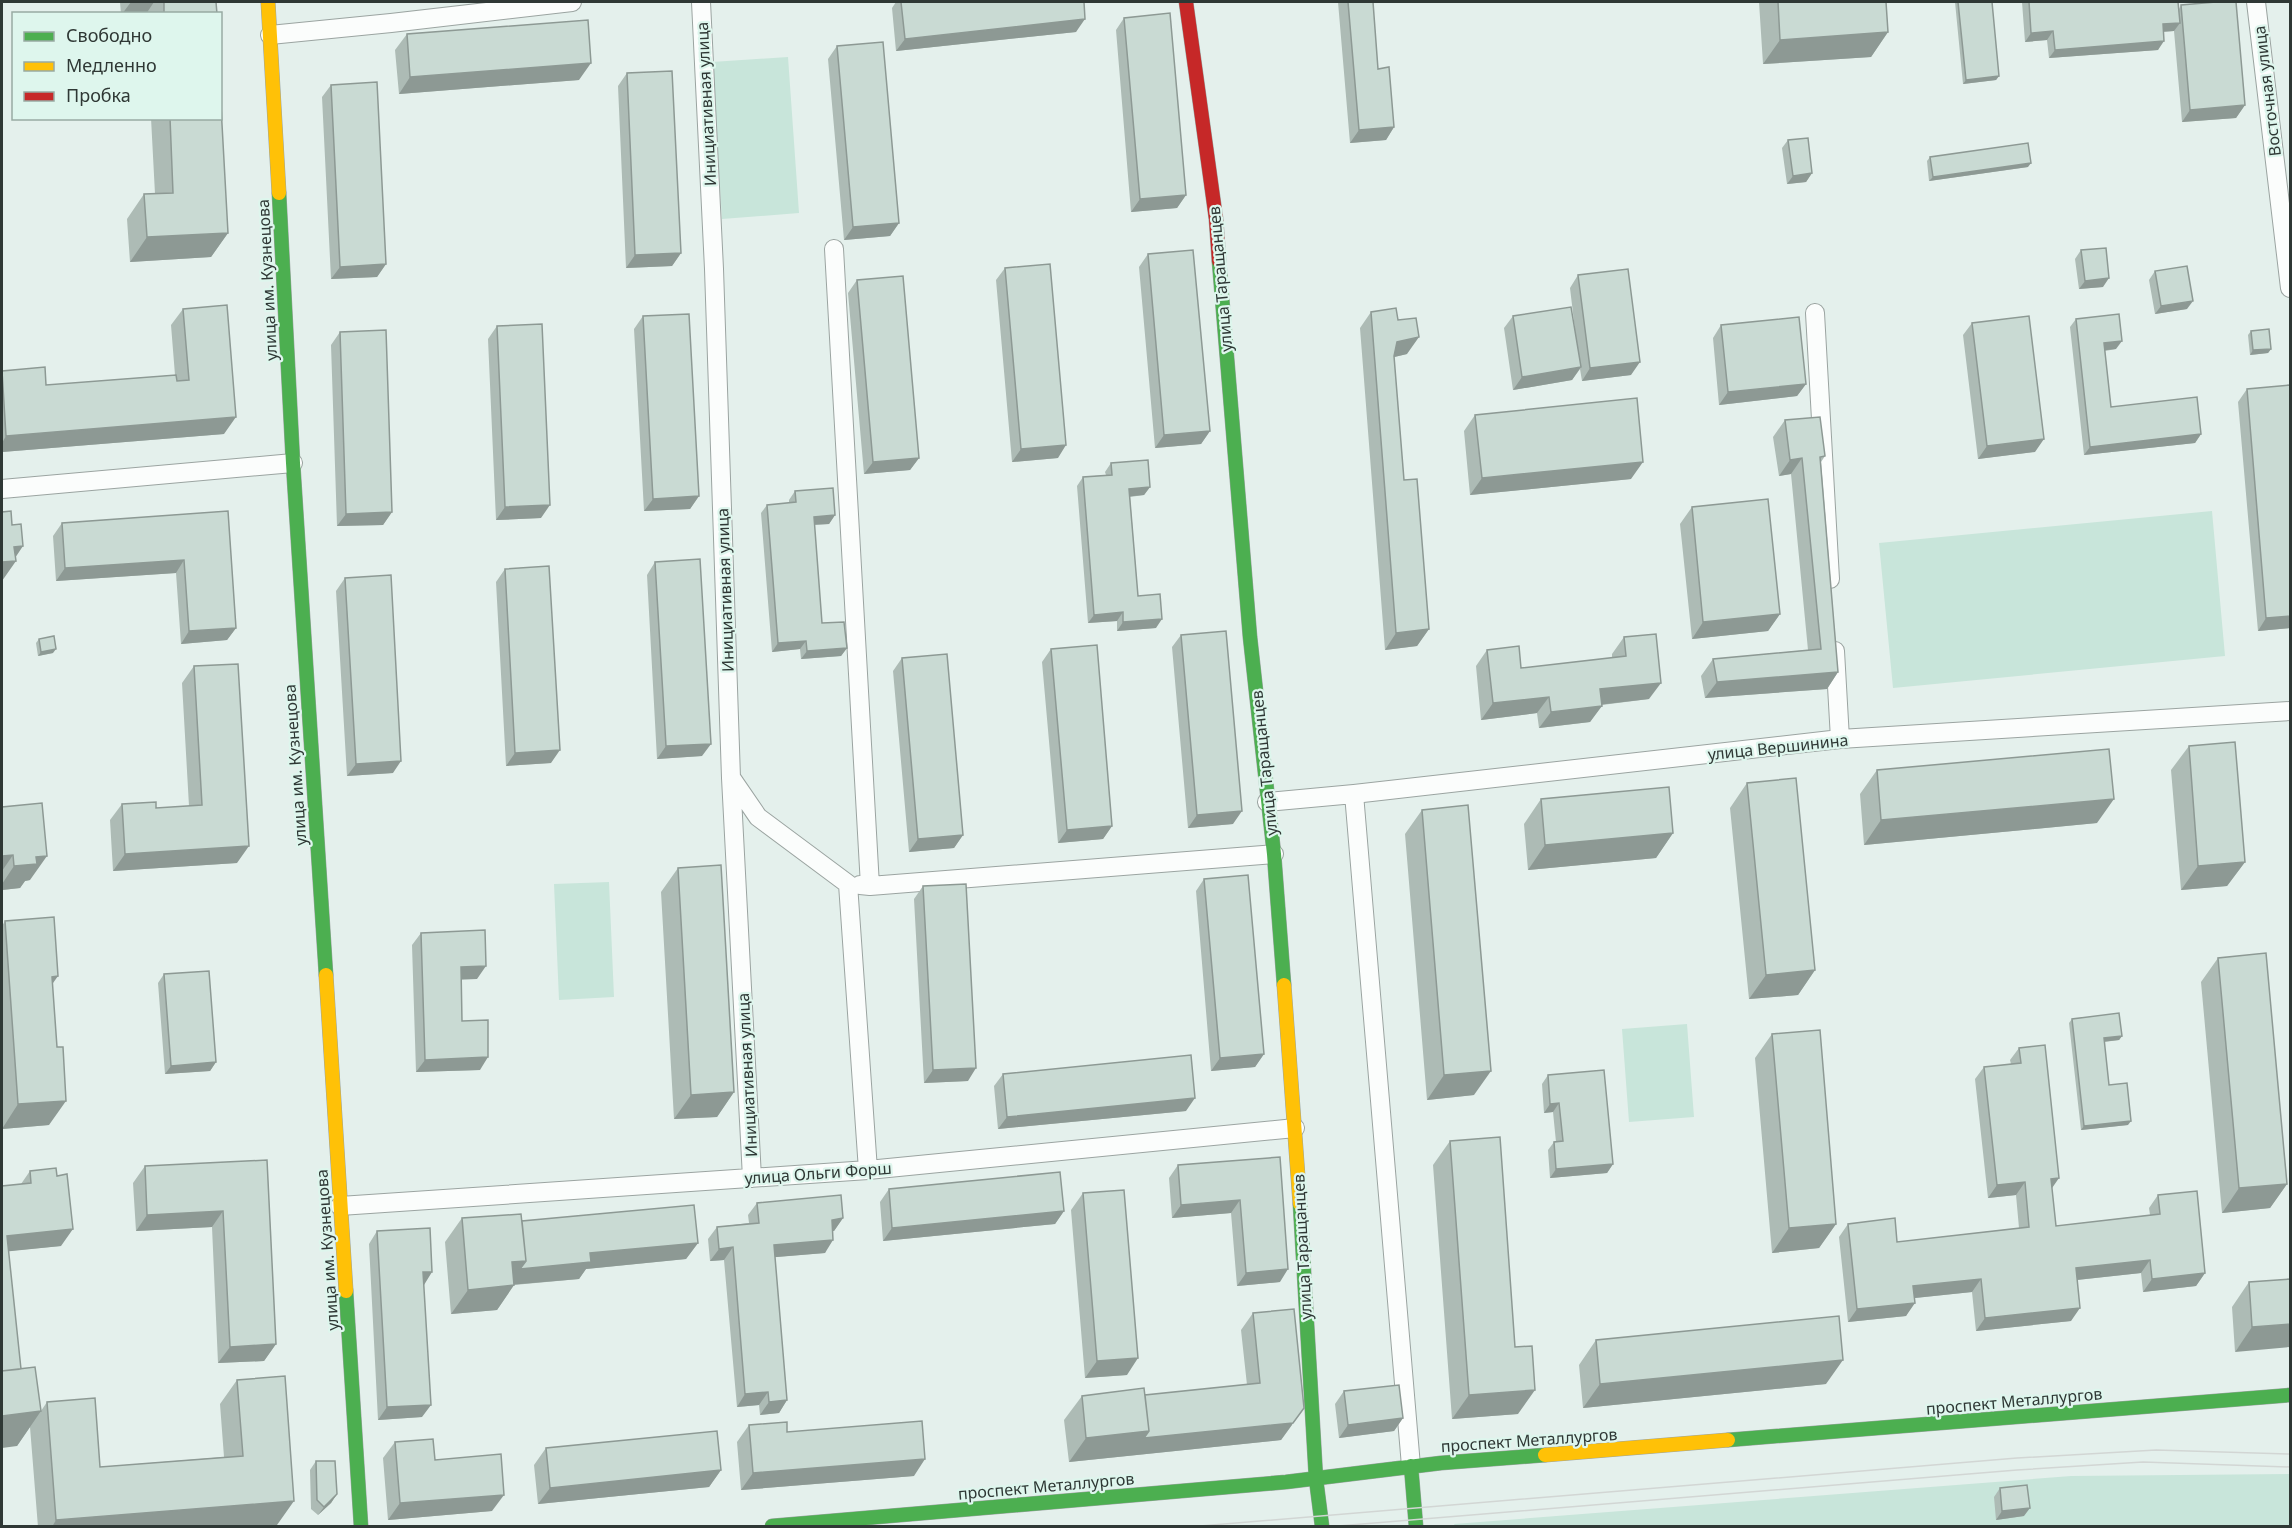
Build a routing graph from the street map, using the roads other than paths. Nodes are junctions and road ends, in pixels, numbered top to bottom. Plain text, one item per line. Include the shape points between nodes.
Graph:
1 (268, 2) edge
2 (572, 2) edge
3 (701, 2) edge
4 (1186, 2) edge
5 (2256, 2) edge
6 (270, 35) junction
7 (834, 249) dead end
8 (2290, 288) edge
9 (1815, 314) dead end
10 (293, 463) junction
11 (2, 489) edge
12 (1831, 596) edge
13 (1834, 632) edge
14 (2290, 711) edge
15 (1840, 739) junction
16 (731, 778) junction
17 (1354, 794) junction
18 (1267, 802) junction
19 (1274, 854) junction
20 (848, 884) junction
21 (870, 886) junction
22 (1295, 1128) junction
23 (868, 1170) junction
24 (752, 1178) junction
25 (340, 1206) junction
26 (2290, 1395) edge
27 (1411, 1466) junction
28 (1316, 1479) junction
29 (361, 1527) edge
30 (772, 1527) edge
31 (1322, 1527) edge
32 (1416, 1527) edge

1 - 6 street, улица им. Кузнецова
2 - 6 street
3 - 16 street, Инициативная улица via 716,303
4 - 18 street, улица Таращанцев via 1216,219
5 - 8 street, Восточная улица
6 - 10 street, улица им. Кузнецова
7 - 21 street
9 - 12 street
10 - 11 street
10 - 25 street, улица им. Кузнецова
13 - 15 street
14 - 15 street, улица Вершинина
15 - 17 street, улица Вершинина
16 - 20 street via 758,817
16 - 24 street, Инициативная улица
17 - 18 street, улица Вершинина
17 - 27 street
18 - 19 street, улица Таращанцев
19 - 21 street
19 - 22 street, улица Таращанцев
20 - 21 street
20 - 23 street
22 - 23 street, улица Ольги Форш
22 - 28 street, улица Таращанцев
23 - 24 street, улица Ольги Форш
24 - 25 street, улица Ольги Форш
25 - 29 street, улица им. Кузнецова
26 - 27 street, проспект Металлургов
27 - 28 street, проспект Металлургов
27 - 32 street
28 - 30 street, проспект Металлургов
28 - 31 street, улица Таращанцев

